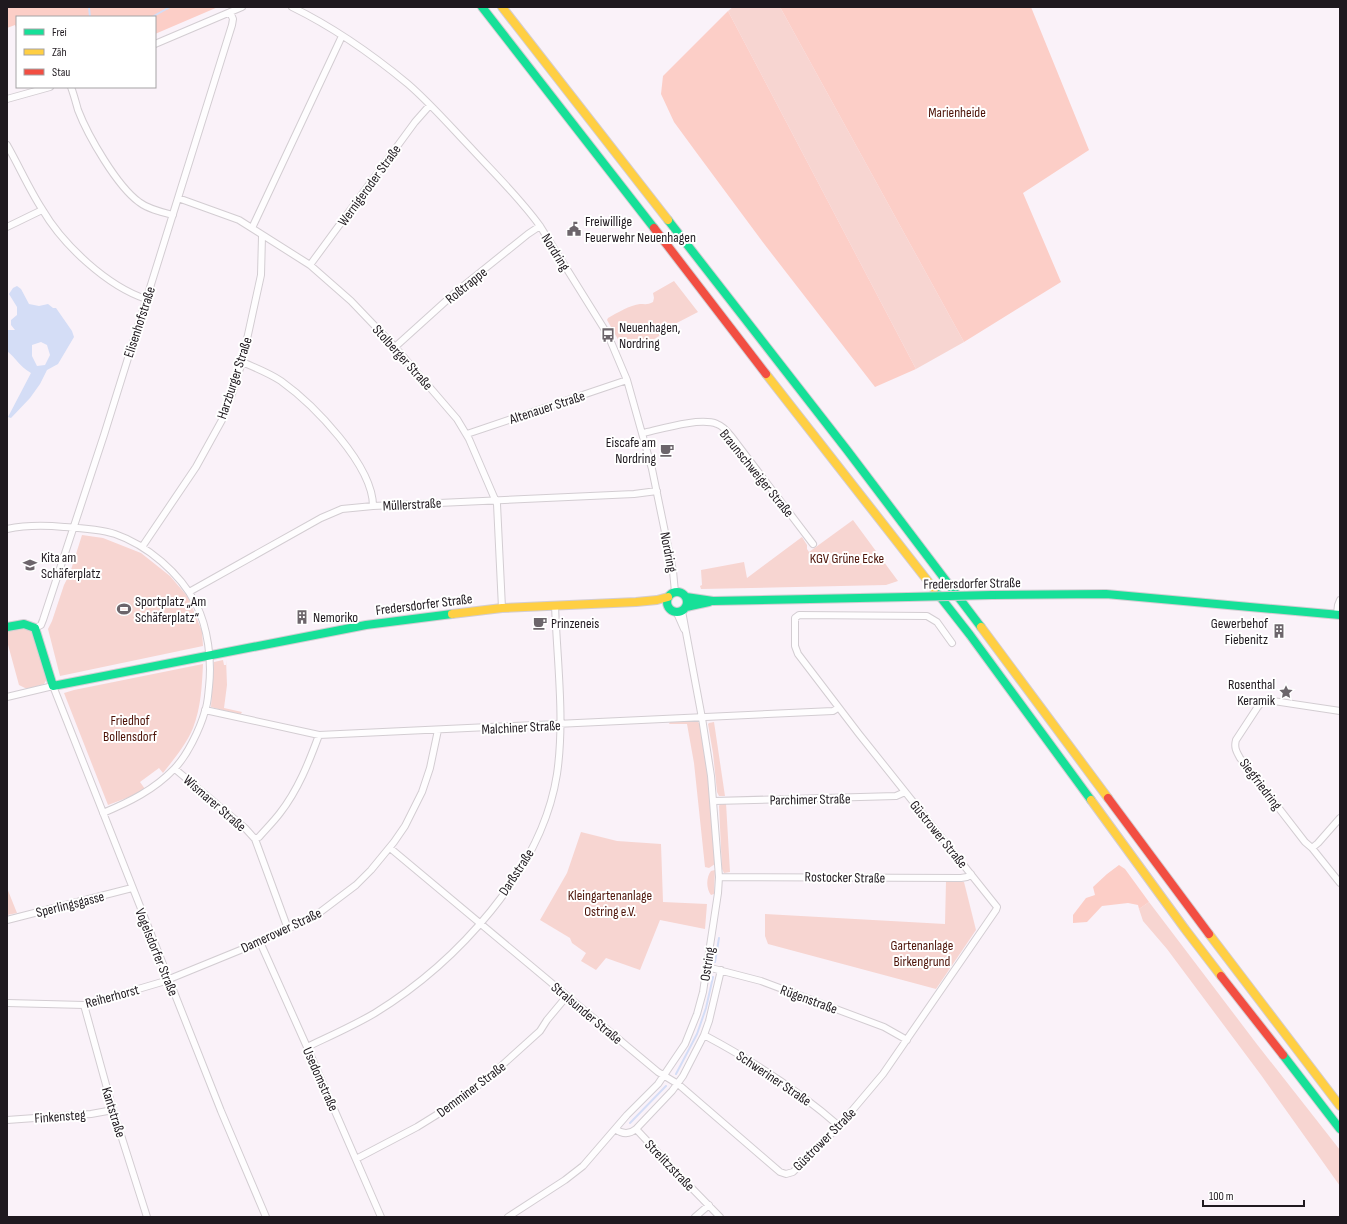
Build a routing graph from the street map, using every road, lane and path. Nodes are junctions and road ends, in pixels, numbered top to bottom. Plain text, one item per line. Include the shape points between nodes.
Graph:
1 (242, 7) edge
2 (292, 7) edge
3 (482, 7) edge
4 (502, 7) edge
5 (230, 12) junction
6 (342, 36) junction
7 (156, 44) edge
8 (46, 88) edge
9 (71, 88) edge
10 (7, 99) edge
11 (430, 105) junction
12 (7, 145) edge
13 (178, 198) junction
14 (42, 210) junction
15 (173, 215) junction
16 (540, 226) junction
17 (7, 227) edge
18 (252, 228) junction
19 (262, 236) junction
20 (310, 265) junction
21 (146, 300) junction
22 (395, 347) junction
23 (242, 362) junction
24 (627, 380) junction
25 (467, 434) junction
26 (643, 434) junction
27 (657, 491) junction
28 (495, 500) junction
29 (373, 506) junction
30 (74, 527) junction
31 (7, 529) edge
32 (813, 544) dead end
33 (142, 547) junction
34 (189, 592) junction
35 (675, 592) junction
36 (668, 597) junction
37 (686, 597) junction
38 (1340, 600) edge
39 (713, 601) junction
40 (636, 602) junction
41 (555, 605) junction
42 (667, 606) junction
43 (502, 608) junction
44 (682, 610) junction
45 (1338, 614) edge
46 (7, 627) edge
47 (35, 628) junction
48 (952, 643) dead end
49 (209, 654) junction
50 (53, 686) junction
51 (7, 697) edge
52 (838, 708) junction
53 (205, 710) junction
54 (1340, 711) edge
55 (702, 718) junction
56 (561, 725) junction
57 (438, 730) junction
58 (319, 735) junction
59 (175, 769) junction
60 (905, 792) junction
61 (714, 801) junction
62 (103, 813) junction
63 (1340, 818) edge
64 (255, 839) junction
65 (390, 848) junction
66 (1312, 848) junction
67 (971, 874) junction
68 (719, 877) junction
69 (1340, 883) edge
70 (132, 888) junction
71 (7, 920) edge
72 (480, 923) junction
73 (288, 929) junction
74 (260, 942) junction
75 (707, 967) junction
76 (721, 970) junction
77 (168, 979) junction
78 (566, 996) junction
79 (7, 1003) edge
80 (84, 1005) junction
81 (704, 1035) junction
82 (907, 1040) junction
83 (307, 1047) junction
84 (664, 1076) junction
85 (678, 1084) junction
86 (1340, 1106) edge
87 (113, 1110) junction
88 (7, 1120) edge
89 (840, 1126) junction
90 (615, 1129) junction
91 (636, 1129) junction
92 (1340, 1129) edge
93 (356, 1159) junction
94 (786, 1174) joint
95 (709, 1206) junction
96 (147, 1217) edge
97 (266, 1217) edge
98 (381, 1217) edge
99 (508, 1217) edge
100 (696, 1217) edge
101 (720, 1217) edge

1 - 5 street
2 - 6 street, Nordring
3 - 92 main road via 970,635 1185,929
4 - 86 main road via 975,618 1229,961
5 - 7 street
5 - 13 street, Elisenhofstraße via 232,25
6 - 11 street, Nordring via 392,72
6 - 18 street
8 - 10 street
9 - 15 street via 78,111 89,132 105,161 126,190 140,203
11 - 16 street, Nordring via 517,197
11 - 20 street, Wernigeroder Straße
12 - 14 street
13 - 15 street, Elisenhofstraße
13 - 18 street, Stolberger Straße via 223,214
14 - 17 street
14 - 21 street via 78,253 101,274 133,295
15 - 21 street, Elisenhofstraße
16 - 22 street, Roßtrappe via 457,291
16 - 24 street, Nordring via 608,335
18 - 19 street, Stolberger Straße
19 - 20 street, Stolberger Straße
19 - 23 street, Harzburger Straße via 261,275
20 - 22 street, Stolberger Straße via 351,301
21 - 30 street, Elisenhofstraße
22 - 25 street, Stolberger Straße
23 - 29 street via 267,372 282,382 322,417 348,448 364,474 371,488
23 - 33 street, Harzburger Straße via 230,400 211,442
24 - 25 street, Altenauer Straße
24 - 26 street, Nordring
25 - 28 street, Stolberger Straße
26 - 27 street, Nordring
26 - 32 street, Braunschweiger Straße via 698,422 720,426 731,436
27 - 28 street, Müllerstraße
27 - 35 street, Nordring
28 - 29 street, Müllerstraße
28 - 43 street, Stolberger Straße via 498,511
29 - 34 street, Müllerstraße via 342,510 321,518
30 - 31 street via 29,525
30 - 33 street via 115,534
30 - 47 street, Elisenhofstraße via 43,620 41,625
33 - 34 street
34 - 49 street via 201,618
35 - 36 main road
35 - 37 main road
36 - 40 main road, Fredersdorfer Straße
36 - 42 main road
37 - 39 main road, Fredersdorfer Straße
37 - 44 main road via 687,602
38 - 45 street
39 - 44 main road, Fredersdorfer Straße
39 - 45 main road, Fredersdorfer Straße, bridge via 1106,594
40 - 41 main road, Fredersdorfer Straße
40 - 42 main road, Fredersdorfer Straße
41 - 43 main road, Fredersdorfer Straße
41 - 56 street, Darßstraße
42 - 44 main road via 671,611
43 - 49 main road, Fredersdorfer Straße via 366,625
44 - 55 street, Ostring
46 - 47 main road via 26,624
47 - 50 main road
48 - 52 street, Güstrower Straße via 937,622 927,616 799,615 795,618 795,646 798,654
49 - 50 main road, Fredersdorfer Straße
49 - 53 street via 210,681
50 - 51 street
50 - 62 street, Vogelsdorfer Straße
52 - 55 street, Malchiner Straße via 833,712
52 - 60 street, Güstrower Straße
53 - 58 street, Malchiner Straße
53 - 59 street via 188,749
54 - 66 street, Siegfriedring via 1267,700 1256,708 1234,744 1240,758
55 - 56 street, Malchiner Straße
55 - 61 street, Ostring
56 - 57 street, Malchiner Straße
56 - 72 street, Darßstraße via 557,774 551,803 541,828 521,869
57 - 58 street, Malchiner Straße
57 - 65 street, Damerower Straße via 422,792 405,826
58 - 64 street via 301,780 290,798 280,813
59 - 62 street via 134,800
59 - 64 street, Wismarer Straße
60 - 61 street, Parchimer Straße via 896,796
60 - 67 street, Güstrower Straße
61 - 68 street, Ostring
62 - 70 street, Vogelsdorfer Straße
63 - 66 street
64 - 73 street, Wismarer Straße
65 - 72 street, Stralsunder Straße
65 - 73 street, Damerower Straße via 342,897 315,916
66 - 69 street
67 - 68 street, Rostocker Straße via 961,878
67 - 82 street, Güstrower Straße via 996,905 996,910
68 - 75 street, Ostring
70 - 71 street, Sperlingsgasse
70 - 77 street, Vogelsdorfer Straße
72 - 78 street, Stralsunder Straße
72 - 83 street, Darßstraße via 444,960 401,995 357,1024
73 - 74 street, Damerower Straße
74 - 77 street, Damerower Straße
74 - 83 street, Usedomstraße
75 - 76 street, Rügenstraße
75 - 84 street, Ostring via 697,1014 685,1044
76 - 81 street, Ostring
76 - 82 street, Rügenstraße via 761,981 874,1023
77 - 80 street, Reiherhorst
77 - 97 street, Vogelsdorfer Straße
78 - 84 street, Stralsunder Straße
78 - 93 street, Demminer Straße via 540,1031 489,1077 454,1104 417,1127
79 - 80 street, Reiherhorst
80 - 87 street, Kantstraße
81 - 85 street, Ostring
81 - 89 street, Schweriner Straße via 754,1063
82 - 89 street, Güstrower Straße via 880,1078
83 - 93 street, Usedomstraße
84 - 85 street, Stralsunder Straße
84 - 90 street, Ostring
85 - 91 street, Ostring
85 - 94 street, Stralsunder Straße via 780,1172
87 - 88 street, Finkensteg
87 - 96 street, Kantstraße
89 - 94 street, Güstrower Straße via 793,1172
90 - 91 street, Strelitzstraße via 625,1134
90 - 99 street, Ostring via 575,1173
91 - 95 street, Strelitzstraße
93 - 98 street, Usedomstraße
95 - 100 street
95 - 101 street, Strelitzstraße

